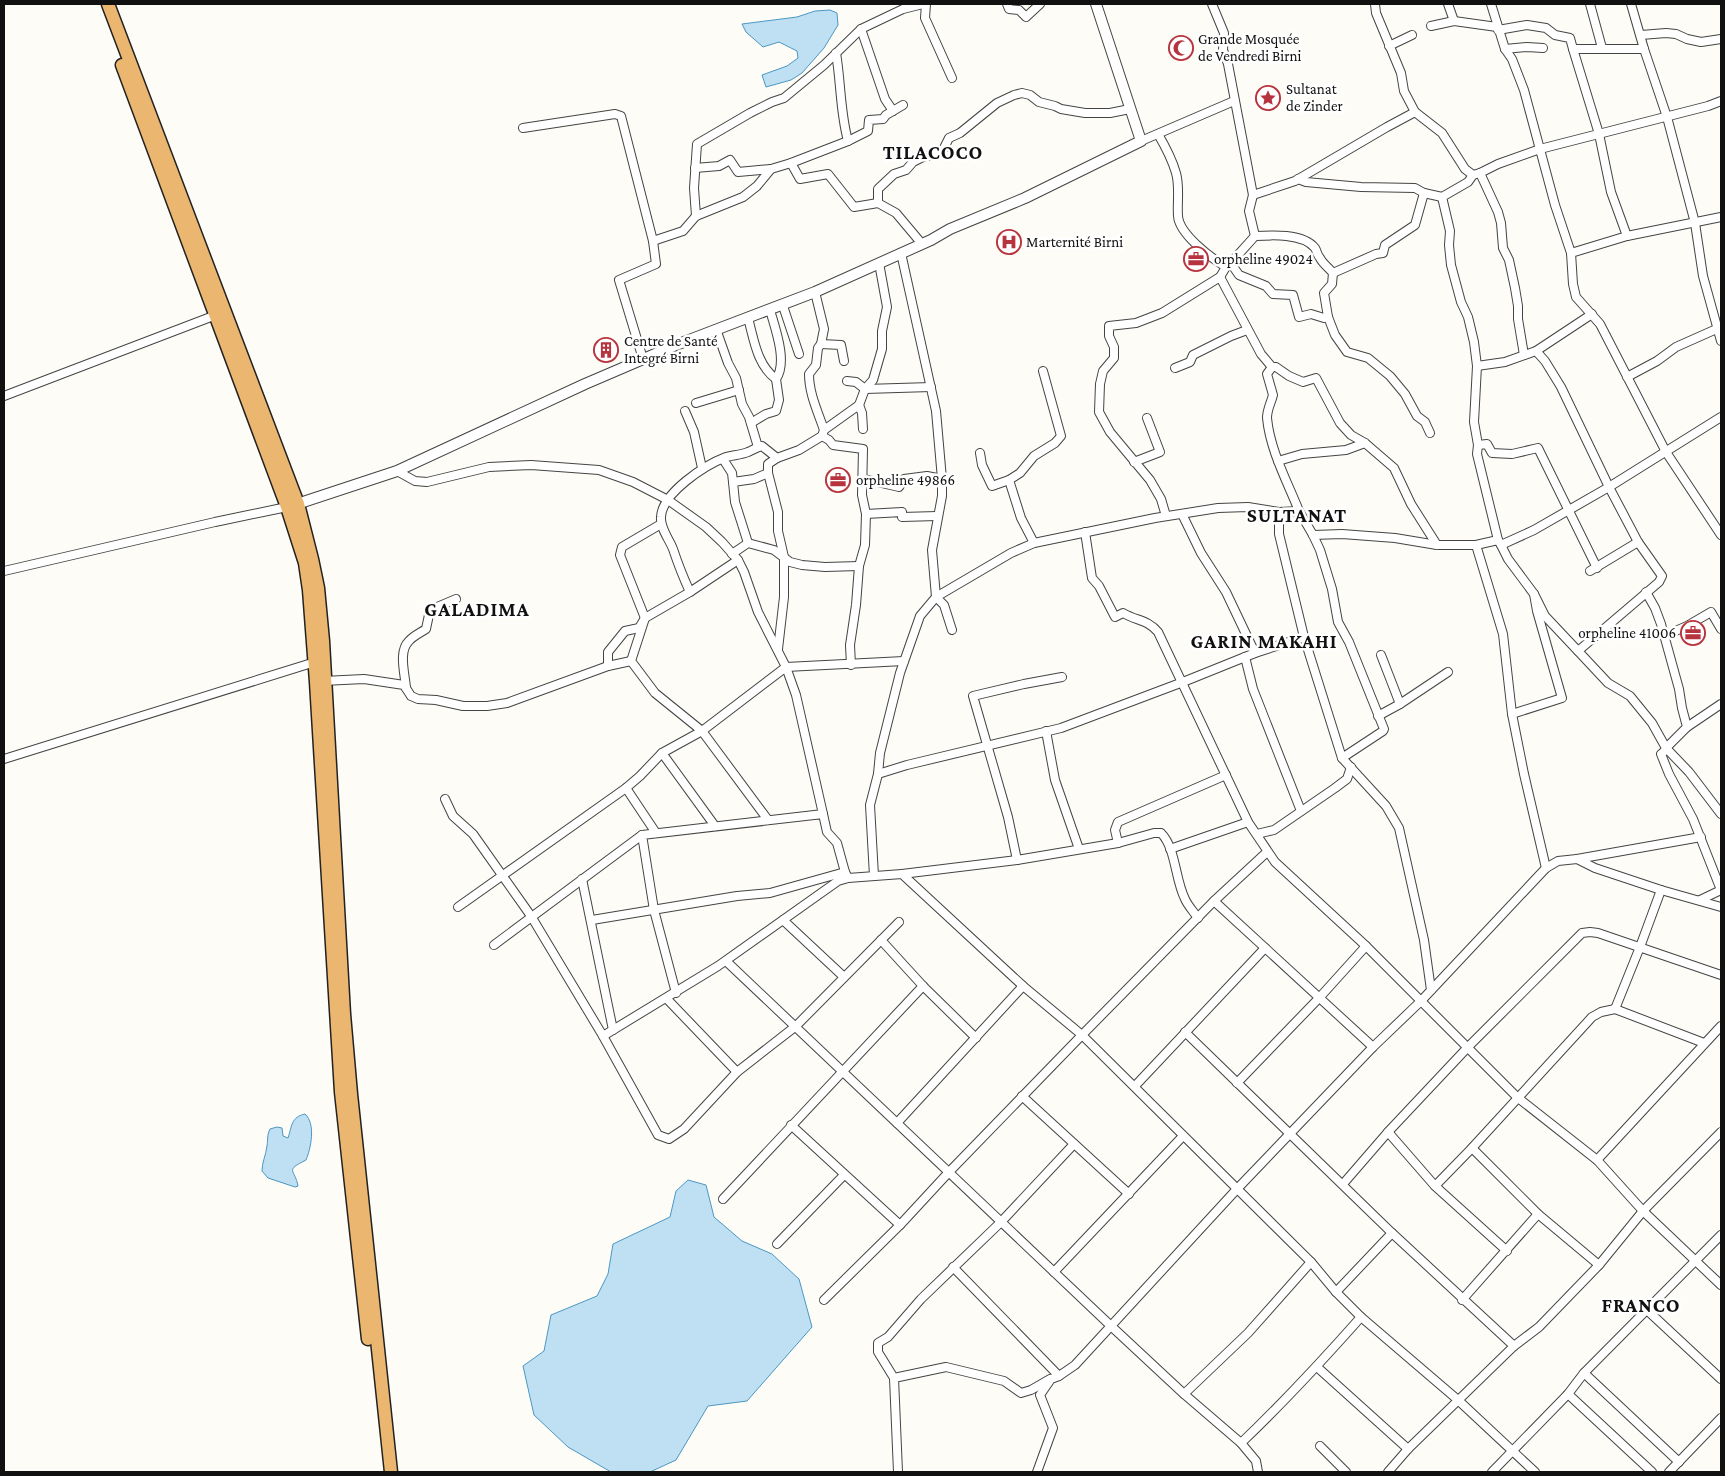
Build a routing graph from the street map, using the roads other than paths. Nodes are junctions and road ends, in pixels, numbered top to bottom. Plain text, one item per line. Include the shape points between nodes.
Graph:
1 (924, 4) edge
2 (1007, 4) edge
3 (1040, 4) edge
4 (1096, 4) edge
5 (1212, 4) edge
6 (1375, 4) edge
7 (1448, 4) edge
8 (1491, 4) edge
9 (1590, 4) edge
10 (1630, 4) edge
11 (104, 5) edge
12 (1454, 21) junction
13 (1431, 26) dead end
14 (1498, 28) junction
15 (861, 29) junction
16 (1412, 35) dead end
17 (1641, 36) junction
18 (1721, 39) edge
19 (1389, 46) junction
20 (1543, 48) dead end
21 (1602, 48) junction
22 (1505, 49) junction
23 (1574, 49) junction
24 (1644, 49) junction
25 (836, 53) junction
26 (952, 78) dead end
27 (1234, 100) junction
28 (1721, 101) edge
29 (903, 105) dead end
30 (1130, 109) junction
31 (893, 111) junction
32 (1415, 112) junction
33 (1667, 117) junction
34 (523, 128) dead end
35 (1158, 134) junction
36 (1599, 134) junction
37 (848, 141) junction
38 (1141, 141) junction
39 (1540, 150) junction
40 (792, 163) junction
41 (695, 168) junction
42 (771, 169) junction
43 (1476, 174) junction
44 (169, 175) junction
45 (1298, 179) junction
46 (1424, 192) junction
47 (1253, 195) junction
48 (1442, 196) junction
49 (878, 202) junction
50 (696, 216) junction
51 (1721, 217) edge
52 (1695, 223) junction
53 (1255, 236) junction
54 (1627, 236) junction
55 (652, 241) junction
56 (922, 244) junction
57 (901, 253) junction
58 (1570, 253) junction
59 (879, 263) junction
60 (1228, 264) junction
61 (1333, 273) junction
62 (1220, 277) junction
63 (815, 292) junction
64 (783, 306) junction
65 (770, 310) junction
66 (1592, 314) junction
67 (216, 315) junction
68 (1328, 317) junction
69 (748, 318) junction
70 (1719, 327) edge
71 (716, 329) junction
72 (1247, 330) junction
73 (1721, 341) edge
74 (821, 344) junction
75 (1536, 351) junction
76 (800, 354) dead end
77 (1524, 356) junction
78 (643, 359) junction
79 (844, 361) dead end
80 (1477, 366) junction
81 (1272, 367) junction
82 (1175, 368) dead end
83 (1044, 371) dead end
84 (1627, 377) junction
85 (776, 379) junction
86 (847, 382) dead end
87 (931, 386) junction
88 (865, 389) junction
89 (738, 390) junction
90 (4, 396) edge
91 (696, 403) dead end
92 (859, 405) junction
93 (685, 411) dead end
94 (1721, 416) edge
95 (1147, 418) dead end
96 (751, 423) junction
97 (862, 430) dead end
98 (823, 433) junction
99 (1430, 433) dead end
100 (1365, 443) junction
101 (1478, 445) junction
102 (758, 447) junction
103 (980, 452) dead end
104 (1666, 452) junction
105 (777, 458) junction
106 (724, 459) junction
107 (1278, 461) junction
108 (1134, 462) junction
109 (702, 468) junction
110 (397, 471) junction
111 (768, 473) junction
112 (864, 479) junction
113 (942, 479) junction
114 (1009, 480) junction
115 (733, 482) junction
116 (1609, 487) junction
117 (668, 500) junction
118 (293, 505) junction
119 (1568, 510) junction
120 (1299, 511) junction
121 (1279, 512) junction
122 (866, 514) junction
123 (1182, 514) junction
124 (937, 516) junction
125 (1166, 516) junction
126 (662, 524) junction
127 (1085, 532) junction
128 (1314, 535) junction
129 (1721, 535) edge
130 (1638, 542) junction
131 (1034, 543) junction
132 (1499, 543) junction
133 (748, 544) junction
134 (1436, 545) junction
135 (1476, 545) junction
136 (732, 554) junction
137 (784, 557) junction
138 (738, 560) junction
139 (859, 566) junction
140 (4, 571) edge
141 (690, 592) junction
142 (1646, 592) junction
143 (1534, 594) junction
144 (936, 597) junction
145 (456, 599) dead end
146 (1718, 615) edge
147 (645, 618) junction
148 (1721, 628) edge
149 (952, 630) dead end
150 (1664, 636) junction
151 (1304, 637) junction
152 (318, 641) junction
153 (778, 649) junction
154 (1578, 651) junction
155 (1255, 653) junction
156 (1381, 655) dead end
157 (1245, 657) junction
158 (631, 661) junction
159 (315, 662) junction
160 (904, 662) junction
161 (851, 665) junction
162 (608, 666) junction
163 (786, 667) junction
164 (1448, 672) dead end
165 (1062, 677) dead end
166 (321, 682) junction
167 (1183, 682) junction
168 (406, 690) junction
169 (1400, 704) junction
170 (1721, 704) edge
171 (1512, 714) junction
172 (1378, 716) junction
173 (1687, 727) junction
174 (702, 731) junction
175 (1046, 731) junction
176 (986, 746) junction
177 (1666, 748) junction
178 (662, 753) junction
179 (1342, 758) junction
180 (4, 759) edge
181 (1351, 767) junction
182 (878, 774) junction
183 (1226, 775) junction
184 (626, 788) junction
185 (445, 799) dead end
186 (1301, 811) junction
187 (823, 814) junction
188 (1721, 814) edge
189 (768, 820) junction
190 (1248, 822) junction
191 (714, 826) junction
192 (656, 833) junction
193 (1257, 834) junction
194 (642, 835) junction
195 (1701, 837) junction
196 (1118, 843) junction
197 (1079, 849) junction
198 (1170, 849) junction
199 (1267, 852) junction
200 (1577, 859) junction
201 (1017, 860) junction
202 (1546, 868) junction
203 (902, 874) junction
204 (846, 875) junction
205 (501, 876) junction
206 (874, 876) junction
207 (582, 879) junction
208 (1661, 890) junction
209 (1721, 890) edge
210 (1700, 900) junction
211 (1214, 902) junction
212 (458, 907) dead end
213 (1721, 907) edge
214 (654, 910) junction
215 (531, 916) junction
216 (1198, 918) junction
217 (592, 920) junction
218 (784, 920) junction
219 (899, 922) dead end
220 (881, 940) junction
221 (494, 945) dead end
222 (1366, 946) junction
223 (1640, 947) junction
224 (1265, 948) junction
225 (726, 960) junction
226 (1721, 975) edge
227 (844, 976) junction
228 (923, 986) junction
229 (1023, 986) junction
230 (1431, 990) junction
231 (676, 993) junction
232 (1320, 998) junction
233 (667, 999) junction
234 (1421, 1001) junction
235 (1615, 1009) junction
236 (796, 1026) junction
237 (1721, 1026) edge
238 (613, 1030) junction
239 (1186, 1032) junction
240 (1082, 1035) junction
241 (603, 1036) junction
242 (976, 1038) junction
243 (1704, 1043) junction
244 (1372, 1047) junction
245 (1468, 1047) junction
246 (842, 1071) junction
247 (737, 1072) junction
248 (1238, 1083) junction
249 (1135, 1086) junction
250 (1022, 1096) junction
251 (1517, 1097) junction
252 (897, 1123) junction
253 (791, 1125) junction
254 (1388, 1132) junction
255 (1721, 1132) edge
256 (1290, 1134) junction
257 (1183, 1136) junction
258 (1074, 1144) junction
259 (1472, 1148) junction
260 (1597, 1160) junction
261 (949, 1172) junction
262 (844, 1175) junction
263 (1343, 1184) junction
264 (1435, 1186) junction
265 (1237, 1189) junction
266 (1129, 1194) junction
267 (723, 1199) dead end
268 (1643, 1211) junction
269 (1538, 1214) junction
270 (1001, 1222) junction
271 (900, 1225) junction
272 (1392, 1233) junction
273 (1721, 1235) edge
274 (777, 1244) dead end
275 (1507, 1250) junction
276 (1696, 1260) junction
277 (1311, 1262) junction
278 (1599, 1265) junction
279 (953, 1267) junction
280 (1054, 1272) junction
281 (1721, 1285) edge
282 (1336, 1292) junction
283 (824, 1300) dead end
284 (1462, 1300) junction
285 (1648, 1311) junction
286 (1361, 1317) junction
287 (1111, 1326) junction
288 (1514, 1346) junction
289 (1317, 1367) junction
290 (1584, 1373) junction
291 (894, 1378) junction
292 (1055, 1378) junction
293 (1721, 1379) edge
294 (1184, 1394) junction
295 (1568, 1394) junction
296 (1458, 1400) junction
297 (1721, 1418) edge
298 (1241, 1443) junction
299 (1320, 1446) dead end
300 (1408, 1449) junction
301 (1513, 1451) junction
302 (1679, 1462) junction
303 (383, 1472) edge
304 (391, 1472) edge
305 (898, 1472) edge
306 (1036, 1472) edge
307 (1258, 1472) edge
308 (1346, 1472) edge
309 (1388, 1472) edge
310 (1492, 1472) edge
311 (1535, 1472) edge
312 (1652, 1472) edge
313 (1669, 1472) edge

1 - 15 street via 903,9
1 - 26 street via 925,18
2 - 3 street via 1009,9 1019,10 1026,17
4 - 30 street
5 - 27 street via 1224,33 1223,50
6 - 19 street
7 - 12 street
8 - 14 street
9 - 21 street
10 - 17 street
11 - 44 highway
12 - 13 street
12 - 14 street
14 - 22 street
14 - 23 street via 1527,25 1546,28 1556,35 1570,38
15 - 25 street
15 - 31 street via 885,99
16 - 19 street
17 - 18 street via 1666,33 1701,42
17 - 24 street
19 - 32 street via 1401,74 1404,91
20 - 22 street
21 - 23 street
21 - 24 street
22 - 39 street via 1524,90
23 - 36 street
24 - 33 street
25 - 37 street
25 - 41 street via 784,98 757,109 697,144
27 - 35 street
27 - 47 street
28 - 33 street
29 - 31 street
30 - 38 street
30 - 49 street via 1085,113 1039,102 1030,95 1014,95 997,103 949,138 939,153 924,157 894,174 878,189
31 - 37 street via 883,119 870,120 868,131
32 - 43 street via 1437,128 1465,169
32 - 45 street
33 - 36 street
33 - 52 street
34 - 55 street via 615,114 621,116
35 - 38 street
35 - 60 street via 1176,173 1180,225 1190,241 1212,259
36 - 39 street
36 - 54 street via 1611,192
37 - 40 street
38 - 56 street
39 - 43 street
39 - 58 street
40 - 42 street
40 - 49 street via 800,179 828,174 854,208
41 - 42 street via 719,166 730,160 738,172
41 - 50 street
42 - 50 street via 743,197
43 - 48 street
43 - 77 street via 1501,223 1503,248 1515,288
44 - 67 highway
44 - 118 highway via 224,313
45 - 46 street via 1361,187 1415,188
45 - 47 street
46 - 48 street
46 - 61 street via 1415,225 1385,245 1383,253
47 - 53 street via 1249,211
48 - 80 street via 1450,231 1451,265 1468,317
49 - 56 street via 896,213
50 - 55 street via 683,231
51 - 52 street
52 - 54 street
52 - 70 street via 1703,276
53 - 60 street
53 - 61 street via 1281,234 1303,239 1315,248 1319,258
54 - 58 street
55 - 78 street via 656,264 619,280
56 - 57 street
57 - 59 street
57 - 87 street
58 - 66 street via 1576,297
59 - 63 street
59 - 88 street via 887,307 882,349 873,380
60 - 62 street
60 - 68 street via 1238,275 1266,286 1273,294 1293,296 1299,317 1311,314
61 - 68 street via 1332,284 1324,293
62 - 72 street
62 - 108 street via 1162,313 1136,322 1108,326 1114,358 1103,371 1099,412
63 - 64 street
63 - 74 street via 824,329
64 - 65 street
64 - 76 street
65 - 69 street
65 - 85 street via 781,354
66 - 75 street
66 - 84 street
67 - 90 street
67 - 118 highway
68 - 99 street via 1347,352 1368,358 1390,376
69 - 71 street
69 - 85 street via 760,361
70 - 73 street
70 - 84 street via 1676,347
71 - 78 street
71 - 89 street
72 - 81 street
72 - 82 street via 1193,355 1190,362
74 - 79 street via 841,345
74 - 98 street via 816,365 809,374
75 - 77 street
75 - 116 street via 1560,387
77 - 80 street
78 - 110 street
80 - 101 street via 1474,422
81 - 100 street via 1302,382 1316,378 1340,423
81 - 107 street via 1267,374 1273,395 1267,417
83 - 114 street via 1061,436
84 - 104 street
85 - 96 street via 776,411
86 - 88 street via 856,382
87 - 88 street
87 - 113 street
88 - 92 street
89 - 91 street
89 - 96 street
92 - 97 street
92 - 98 street
93 - 109 street via 694,432
94 - 104 street
95 - 108 street via 1160,452
96 - 102 street
98 - 105 street via 799,450
98 - 112 street via 833,445 863,449
100 - 107 street via 1346,450 1302,454
100 - 134 street via 1394,468
101 - 119 street via 1486,444 1492,453 1512,454 1538,448
101 - 132 street via 1477,454
102 - 105 street via 765,447
102 - 106 street
103 - 114 street via 992,486
104 - 116 street
104 - 129 street
105 - 111 street via 768,464
106 - 109 street
106 - 115 street
107 - 120 street
108 - 125 street via 1150,480
109 - 117 street
110 - 117 street via 414,481 427,482 489,467 532,465 599,470 633,482
110 - 118 street
111 - 115 street
111 - 137 street via 778,512 778,531
112 - 113 street via 899,487 904,479 927,476
112 - 122 street via 862,495
113 - 124 street
114 - 131 street via 1021,518
115 - 133 street
116 - 119 street
116 - 130 street
117 - 126 street via 660,516
117 - 136 street via 706,527
118 - 140 street
118 - 152 highway
119 - 130 street via 1594,569
119 - 132 street via 1534,530
120 - 121 street
120 - 128 street
121 - 123 street via 1248,507
121 - 151 street via 1279,534
122 - 124 street via 902,512 902,517
122 - 139 street via 865,545
123 - 125 street
123 - 155 street via 1201,554 1226,592
124 - 144 street via 932,550
125 - 127 street
126 - 141 street
126 - 147 street via 622,547 620,554
127 - 131 street
127 - 167 street via 1092,578 1114,617 1123,614 1152,625
128 - 134 street via 1395,538
128 - 172 street via 1332,589 1338,622
130 - 142 street via 1662,576
131 - 144 street
132 - 135 street
132 - 143 street
133 - 136 street
133 - 137 street via 774,550
134 - 135 street
135 - 171 street via 1503,634
136 - 138 street
137 - 139 street via 802,565
137 - 153 street via 784,597
138 - 141 street
138 - 153 street via 758,612
139 - 161 street via 850,645
141 - 147 street
142 - 150 street
142 - 154 street
143 - 154 street via 1545,616
143 - 171 street via 1562,698
144 - 149 street via 944,605
144 - 160 street via 920,616
145 - 168 street via 430,610 426,629 409,640 403,649
146 - 148 street
146 - 150 street via 1711,612
147 - 158 street
147 - 162 street via 639,628 625,630 608,652
150 - 173 street
151 - 155 street
151 - 179 street
152 - 159 highway
152 - 166 highway
153 - 163 street
154 - 177 street via 1608,683 1630,696 1652,723
155 - 157 street
156 - 169 street
157 - 167 street
157 - 186 street via 1253,689
158 - 162 street
158 - 174 street via 654,693
159 - 166 highway
159 - 180 street
160 - 161 street
160 - 182 street via 880,753
161 - 163 street
162 - 168 street via 502,705 454,705 418,699
163 - 174 street
163 - 187 street via 796,695
164 - 169 street
165 - 176 street via 973,696
166 - 168 street via 364,679 404,685
166 - 303 highway via 342,1092
166 - 304 highway via 351,1094
167 - 175 street
167 - 183 street
169 - 172 street
170 - 173 street
171 - 202 street
172 - 179 street via 1383,731
173 - 177 street
174 - 178 street
174 - 189 street
175 - 176 street
175 - 197 street via 1055,780
176 - 182 street
176 - 201 street via 1008,817
177 - 188 street
177 - 195 street via 1661,754
178 - 184 street
178 - 191 street
179 - 181 street
181 - 186 street via 1347,779
181 - 230 street via 1386,806 1399,828 1424,940
182 - 206 street via 870,805
183 - 190 street
183 - 196 street via 1118,822 1115,827
184 - 192 street
184 - 205 street
185 - 205 street via 453,816 473,834
186 - 193 street via 1274,830
187 - 189 street
187 - 204 street via 827,832 837,843
189 - 191 street
190 - 193 street
190 - 198 street
191 - 192 street
192 - 194 street
193 - 199 street
194 - 207 street
194 - 214 street
195 - 200 street
195 - 209 street
196 - 197 street
196 - 198 street via 1161,833
197 - 201 street
198 - 216 street via 1184,898
199 - 211 street
199 - 222 street
200 - 202 street via 1558,861
200 - 208 street
201 - 203 street
202 - 230 street
203 - 206 street
203 - 229 street
204 - 206 street
204 - 214 street via 770,893
204 - 218 street
205 - 212 street
205 - 215 street
207 - 215 street
207 - 217 street
208 - 210 street
208 - 223 street
209 - 210 street
210 - 213 street
211 - 216 street
211 - 224 street
214 - 217 street
214 - 231 street
215 - 221 street
215 - 241 street
216 - 240 street
217 - 238 street
218 - 225 street
218 - 227 street
219 - 220 street
220 - 227 street
220 - 228 street
222 - 232 street
222 - 234 street
223 - 226 street
223 - 235 street
223 - 245 street via 1598,933 1582,933
224 - 232 street
224 - 239 street
225 - 231 street
225 - 236 street
227 - 236 street
228 - 242 street
228 - 246 street
229 - 240 street
229 - 242 street
230 - 234 street
231 - 233 street
232 - 244 street
232 - 248 street
233 - 238 street
233 - 247 street
234 - 244 street
234 - 245 street
235 - 243 street
235 - 251 street via 1592,1017
236 - 246 street
236 - 247 street
237 - 243 street
238 - 241 street
239 - 248 street
239 - 249 street
240 - 249 street
240 - 250 street
241 - 247 street via 658,1135 669,1138 684,1129
242 - 252 street
243 - 260 street
244 - 256 street
245 - 251 street
245 - 254 street
246 - 252 street
246 - 253 street
248 - 256 street
249 - 257 street
250 - 258 street
250 - 261 street
251 - 259 street
251 - 260 street
252 - 261 street
253 - 262 street
253 - 267 street
254 - 263 street
254 - 264 street
255 - 268 street
256 - 263 street
256 - 265 street
257 - 265 street
257 - 266 street
258 - 266 street
258 - 270 street
259 - 264 street
259 - 269 street
260 - 268 street
261 - 270 street
261 - 271 street
262 - 271 street
262 - 274 street
263 - 272 street
264 - 275 street
265 - 277 street
265 - 287 street
266 - 280 street
268 - 276 street
268 - 278 street
269 - 275 street
269 - 278 street
270 - 279 street
270 - 280 street
271 - 283 street
272 - 282 street
272 - 284 street
273 - 276 street
275 - 284 street
276 - 281 street
276 - 285 street
277 - 282 street
277 - 294 street via 1248,1333
278 - 288 street via 1539,1328
279 - 291 street via 888,1337 878,1342 878,1352
279 - 292 street
280 - 287 street
282 - 286 street
284 - 288 street
285 - 290 street
285 - 293 street
286 - 289 street
286 - 296 street
287 - 292 street via 1075,1365
287 - 294 street
288 - 296 street
289 - 298 street
289 - 300 street
290 - 295 street
290 - 302 street
291 - 292 street via 946,1367 1004,1381 1021,1392
291 - 305 street
292 - 306 street via 1040,1395 1053,1428
294 - 298 street
295 - 301 street
295 - 312 street
296 - 300 street
296 - 301 street
297 - 302 street
298 - 307 street via 1256,1461
299 - 308 street
300 - 309 street
301 - 310 street
301 - 311 street
302 - 313 street

